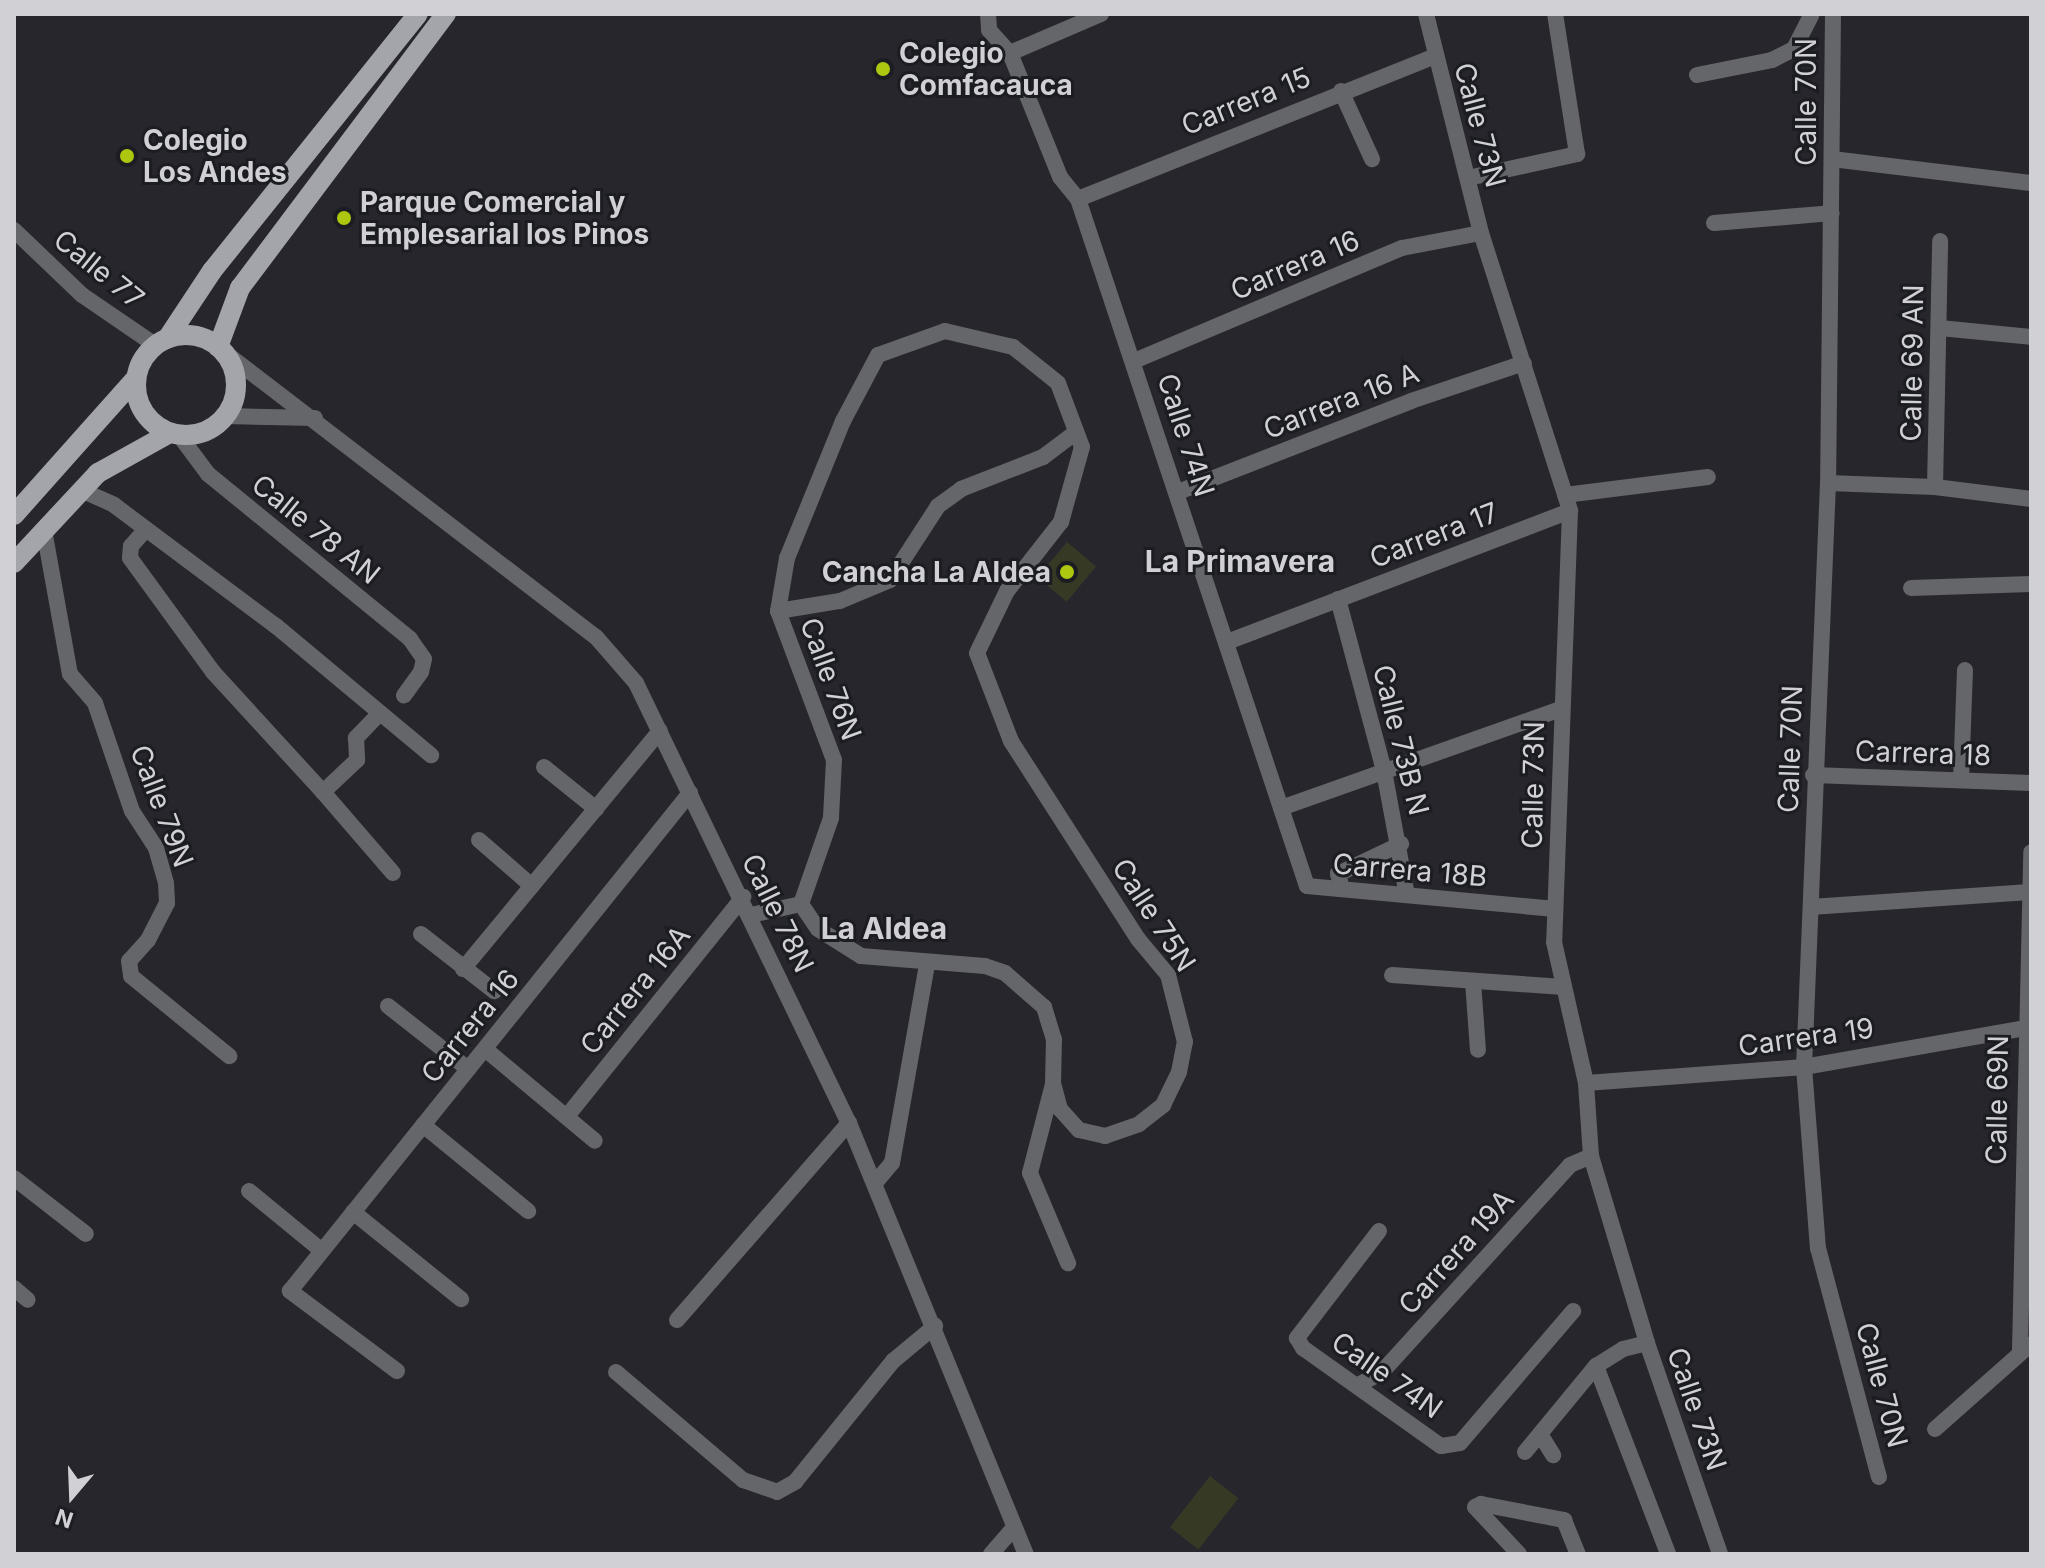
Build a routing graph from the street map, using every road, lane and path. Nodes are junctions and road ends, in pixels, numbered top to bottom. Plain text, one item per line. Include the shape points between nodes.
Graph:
1 (418, 14) edge
2 (446, 14) edge
3 (988, 14) edge
4 (1101, 14) edge
5 (1426, 14) edge
6 (1555, 14) edge
7 (1812, 14) edge
8 (1833, 14) edge
9 (1010, 53) junction
10 (1436, 56) junction
11 (1697, 75) dead end
12 (1341, 91) junction
13 (1372, 159) dead end
14 (1832, 159) junction
15 (1468, 178) junction
16 (2031, 183) edge
17 (1078, 199) junction
18 (1832, 213) junction
19 (1714, 223) dead end
20 (14, 230) edge
21 (1481, 233) junction
22 (1940, 241) dead end
23 (1940, 328) junction
24 (2031, 337) edge
25 (161, 342) junction
26 (220, 349) junction
27 (1134, 361) junction
28 (1524, 363) junction
29 (136, 378) junction
30 (226, 416) junction
31 (315, 418) junction
32 (1076, 432) junction
33 (175, 434) junction
34 (1708, 477) dead end
35 (1828, 483) junction
36 (1935, 487) junction
37 (81, 490) junction
38 (1178, 492) junction
39 (2031, 499) edge
40 (1567, 503) junction
41 (14, 515) edge
42 (146, 529) junction
43 (44, 530) junction
44 (14, 563) edge
45 (2031, 584) edge
46 (1911, 588) dead end
47 (1338, 599) junction
48 (778, 611) junction
49 (1227, 642) junction
50 (1965, 670) dead end
51 (404, 695) dead end
52 (1561, 709) junction
53 (380, 713) junction
54 (660, 731) junction
55 (431, 755) dead end
56 (544, 767) dead end
57 (1384, 771) junction
58 (1813, 775) junction
59 (1961, 779) junction
60 (2031, 783) edge
61 (323, 792) junction
62 (690, 793) junction
63 (1281, 808) junction
64 (596, 809) junction
65 (479, 840) dead end
66 (1401, 844) junction
67 (2031, 852) edge
68 (393, 873) dead end
69 (532, 886) junction
70 (1307, 886) joint
71 (1342, 889) junction
72 (2029, 892) edge
73 (1407, 895) junction
74 (743, 897) junction
75 (801, 904) junction
76 (1811, 907) junction
77 (1555, 909) junction
78 (751, 915) junction
79 (421, 934) dead end
80 (927, 964) junction
81 (463, 969) junction
82 (1392, 975) dead end
83 (1473, 981) junction
84 (1564, 987) junction
85 (494, 991) dead end
86 (388, 1006) dead end
87 (2027, 1027) edge
88 (485, 1049) junction
89 (1478, 1050) dead end
90 (229, 1056) dead end
91 (1804, 1067) junction
92 (468, 1069) junction
93 (1053, 1083) junction
94 (1586, 1083) junction
95 (568, 1115) junction
96 (849, 1123) junction
97 (423, 1125) junction
98 (595, 1141) dead end
99 (1591, 1156) junction
100 (14, 1178) edge
101 (875, 1183) junction
102 (249, 1191) dead end
103 (528, 1211) dead end
104 (353, 1212) junction
105 (1379, 1231) dead end
106 (86, 1234) dead end
107 (322, 1251) junction
108 (1068, 1263) dead end
109 (14, 1288) edge
110 (461, 1299) dead end
111 (28, 1300) dead end
112 (1573, 1311) dead end
113 (677, 1320) dead end
114 (935, 1326) junction
115 (1647, 1343) junction
116 (2026, 1347) edge
117 (1596, 1366) junction
118 (397, 1371) dead end
119 (616, 1372) dead end
120 (1360, 1384) junction
121 (1935, 1429) dead end
122 (1540, 1434) junction
123 (1525, 1452) dead end
124 (1553, 1455) dead end
125 (1879, 1477) dead end
126 (1014, 1528) junction
127 (991, 1554) edge
128 (1026, 1554) edge
129 (1519, 1554) edge
130 (1578, 1554) edge
131 (1668, 1554) edge
132 (1720, 1554) edge

1 - 25 main road
2 - 26 main road via 240,288
3 - 9 street, Calle 74N via 989,30
4 - 9 street
5 - 10 street, Calle 73N
6 - 15 street via 1577,154
7 - 11 street via 1794,49 1772,60
8 - 14 street, Calle 70N
9 - 17 street, Calle 74N via 1060,177
10 - 12 street, Carrera 15
10 - 15 street, Calle 73N
12 - 13 street
12 - 17 street, Carrera 15
14 - 16 street
14 - 18 street, Calle 70N
15 - 21 street, Calle 73N
17 - 27 street, Calle 74N
18 - 19 street
18 - 35 street, Calle 70N
20 - 25 street, Calle 77 via 82,295
21 - 27 street, Carrera 16 via 1402,248
21 - 28 street, Calle 73N
22 - 23 street, Calle 69 AN
23 - 24 street
23 - 36 street, Calle 69 AN
25 - 26 main road via 185,335
25 - 29 main road
26 - 30 main road via 234,371 235,395
26 - 31 street, Calle 78N
27 - 38 street, Calle 74N
28 - 38 street, Carrera 16 A
28 - 40 street, Calle 73N
29 - 33 main road via 147,417
29 - 41 main road
30 - 31 street
30 - 33 main road via 208,431
31 - 54 street, Calle 78N via 607,648 636,683
32 - 48 street via 1043,457 961,489 938,506 890,580 840,601
32 - 48 street, Calle 75N via 1058,383 1013,347 945,331 878,355 843,421 787,558
32 - 93 street, Calle 75N via 1082,447 1061,522 1007,591 977,653 1011,741 1138,939 1168,975 1185,1042 1179,1072 1163,1105 1139,1124 1105,1136 1079,1130 1060,1109
33 - 37 main road via 98,473
33 - 51 street, Calle 78 AN via 208,474 410,639 424,659
34 - 40 street, Carrera 17
35 - 36 street
35 - 58 street, Calle 70N
36 - 39 street
37 - 42 street via 114,505
37 - 43 main road
38 - 49 street, Calle 74N
40 - 47 street, Carrera 17
40 - 52 street, Calle 73N
42 - 53 street via 276,626
42 - 61 street via 131,546 130,558 213,672
43 - 44 main road
43 - 90 street, Calle 79N via 70,674 95,703 132,811 156,848 166,883 167,903 148,940 129,961 131,976
45 - 46 street
47 - 49 street, Carrera 17
47 - 57 street, Calle 73B N
48 - 75 street, Calle 76N via 834,760 831,818
49 - 63 street, Calle 74N
50 - 59 street
52 - 57 street
52 - 77 street, Calle 73N
53 - 55 street
53 - 61 street via 356,738 357,760
54 - 62 street, Calle 78N
54 - 64 street
56 - 64 street
57 - 63 street
57 - 66 street, Calle 73B N
58 - 59 street, Carrera 18
58 - 76 street, Calle 70N
59 - 60 street, Carrera 18
61 - 68 street
62 - 74 street, Calle 78N
62 - 88 street, Carrera 16
63 - 70 street, Calle 74N
64 - 69 street
65 - 69 street
66 - 71 street via 1338,874
66 - 73 street, Calle 73B N
67 - 72 street, Calle 69N
69 - 81 street
70 - 71 street, Carrera 18B
71 - 73 street, Carrera 18B
72 - 76 street
72 - 87 street, Calle 69N
73 - 77 street, Carrera 18B
74 - 78 street, Calle 78N
74 - 95 street, Carrera 16A
75 - 78 street
75 - 80 street, Calle 75N via 838,946 861,956
76 - 91 street, Calle 70N
77 - 84 street, Calle 73N via 1554,942
78 - 96 street, Calle 78N
79 - 81 street
80 - 93 street, Calle 75N via 985,966 1024,986 1044,1007 1054,1039
80 - 101 street via 892,1163
81 - 85 street
82 - 83 street
83 - 84 street
83 - 89 street
84 - 94 street, Calle 73N
86 - 92 street
87 - 91 street, Carrera 19
87 - 116 street, Calle 69N
88 - 92 street, Carrera 16
88 - 95 street
91 - 94 street, Carrera 19
91 - 125 street, Calle 70N via 1818,1248
92 - 97 street, Carrera 16
93 - 108 street via 1030,1173
94 - 99 street, Calle 73N
95 - 98 street
96 - 101 street, Calle 78N
96 - 113 street
97 - 103 street
97 - 104 street, Carrera 16
99 - 115 street, Calle 73N
99 - 120 street, Carrera 19A via 1570,1165 1381,1373
100 - 106 street
101 - 114 street, Calle 78N
102 - 107 street
104 - 107 street, Carrera 16
104 - 110 street
105 - 120 street, Calle 74N via 1297,1338 1303,1348
107 - 118 street, Carrera 16 via 290,1291
109 - 111 street
112 - 120 street, Calle 74N via 1452,1448 1441,1446
114 - 119 street via 893,1361 795,1482 777,1492 743,1480
114 - 126 street, Calle 78N
115 - 117 street via 1623,1349
115 - 132 street, Calle 73N
116 - 121 street
117 - 122 street
117 - 131 street
122 - 123 street
122 - 124 street
126 - 127 street
126 - 128 street, Calle 78N
129 - 130 street via 1475,1513 1475,1507 1564,1520

